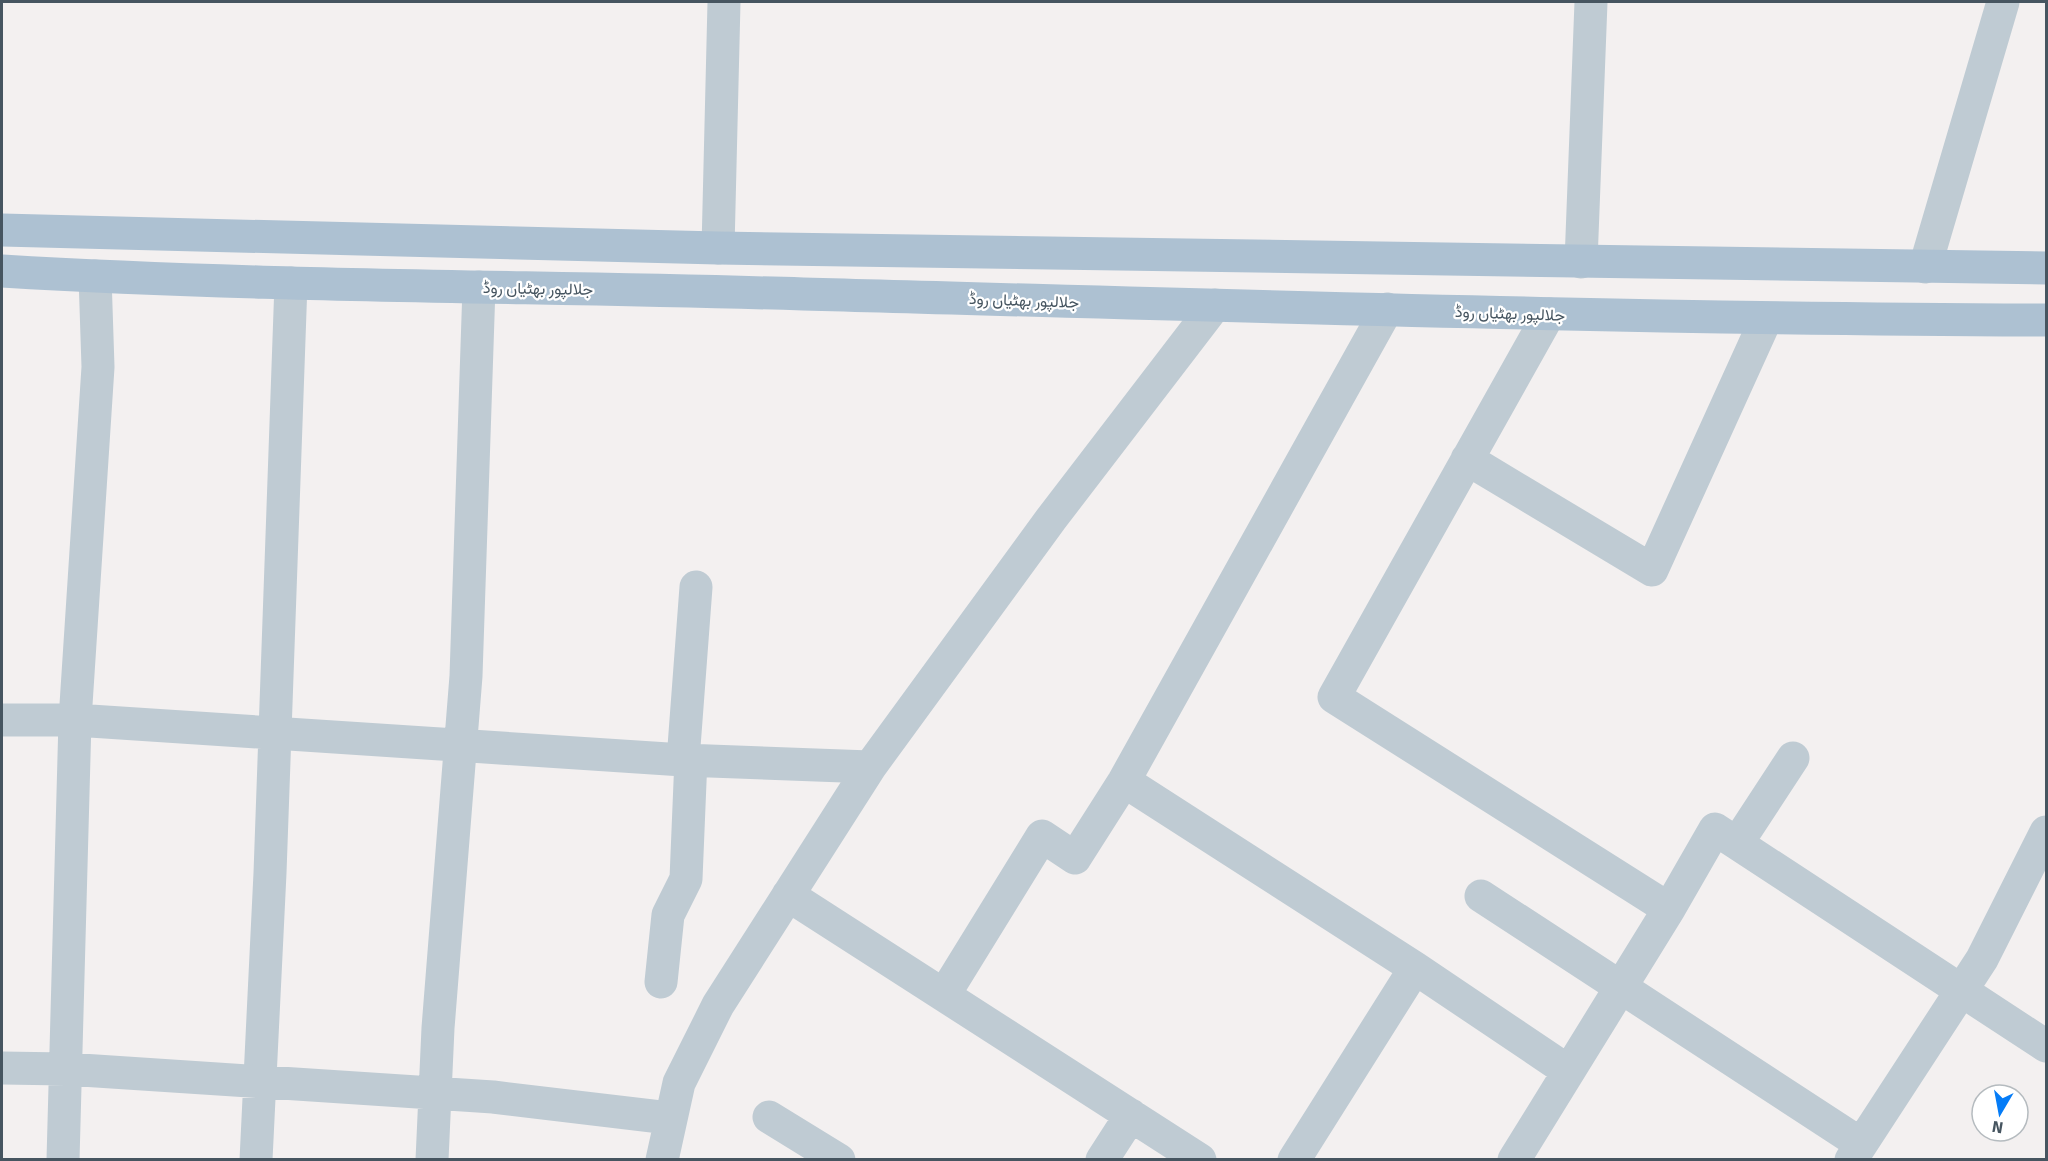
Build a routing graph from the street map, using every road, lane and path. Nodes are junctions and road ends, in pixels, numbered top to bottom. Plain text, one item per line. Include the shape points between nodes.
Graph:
1 (724, 2) edge
2 (1591, 2) edge
3 (2003, 2) edge
4 (2, 230) edge
5 (718, 248) junction
6 (1581, 262) junction
7 (1925, 267) junction
8 (2046, 268) edge
9 (2, 271) edge
10 (95, 276) junction
11 (291, 283) junction
12 (479, 287) junction
13 (1215, 305) junction
14 (1387, 309) junction
15 (1550, 314) junction
16 (1766, 319) junction
17 (2046, 320) edge
18 (1467, 459) junction
19 (696, 587) dead end
20 (2, 720) edge
21 (75, 720) junction
22 (275, 733) junction
23 (460, 744) junction
24 (1793, 758) dead end
25 (687, 759) junction
26 (870, 767) junction
27 (1124, 780) junction
28 (2046, 832) edge
29 (1738, 842) junction
30 (788, 895) junction
31 (1481, 896) dead end
32 (1669, 909) junction
33 (1415, 968) junction
34 (661, 982) dead end
35 (1620, 987) junction
36 (1962, 990) junction
37 (944, 995) junction
38 (2046, 1046) edge
39 (2, 1068) edge
40 (66, 1070) junction
41 (1568, 1071) junction
42 (260, 1082) junction
43 (435, 1093) junction
44 (1131, 1115) junction
45 (769, 1117) dead end
46 (669, 1118) junction
47 (1856, 1152) edge
48 (63, 1160) edge
49 (256, 1160) edge
50 (432, 1160) edge
51 (662, 1160) edge
52 (839, 1160) edge
53 (1102, 1160) edge
54 (1200, 1160) edge
55 (1294, 1160) edge
56 (1514, 1160) edge

1 - 5 street
2 - 6 street
3 - 7 street
4 - 5 main road
5 - 6 main road
6 - 7 main road
7 - 8 main road
9 - 10 main road, جلالپور بھٹیاں روڈ
10 - 11 main road, جلالپور بھٹیاں روڈ
10 - 21 street via 98,368
11 - 12 main road, جلالپور بھٹیاں روڈ
11 - 22 street
12 - 13 main road, جلالپور بھٹیاں روڈ
12 - 23 street via 466,676
13 - 14 main road, جلالپور بھٹیاں روڈ
13 - 26 street via 1051,519
14 - 15 main road, جلالپور بھٹیاں روڈ
14 - 27 street
15 - 16 main road, جلالپور بھٹیاں روڈ
15 - 18 street
16 - 17 main road, جلالپور بھٹیاں روڈ
16 - 18 street via 1652,570
18 - 32 street via 1334,697
19 - 25 street
20 - 21 street
21 - 22 street
21 - 40 street
22 - 23 street
22 - 42 street
23 - 25 street
23 - 43 street
24 - 29 street
25 - 26 street
25 - 34 street via 686,879 668,915
26 - 30 street
27 - 33 street
27 - 37 street via 1075,858 1042,836
28 - 36 street via 1982,959
29 - 32 street via 1715,829
29 - 36 street
30 - 37 street
30 - 46 street via 718,1005 679,1083
31 - 35 street
32 - 35 street
33 - 41 street
33 - 55 street
35 - 41 street
35 - 47 street
36 - 38 street
36 - 47 street
37 - 44 street
39 - 40 street
40 - 42 street
40 - 48 street
41 - 56 street
42 - 43 street
42 - 49 street
43 - 46 street
43 - 50 street
44 - 53 street
44 - 54 street
45 - 52 street
46 - 51 street

